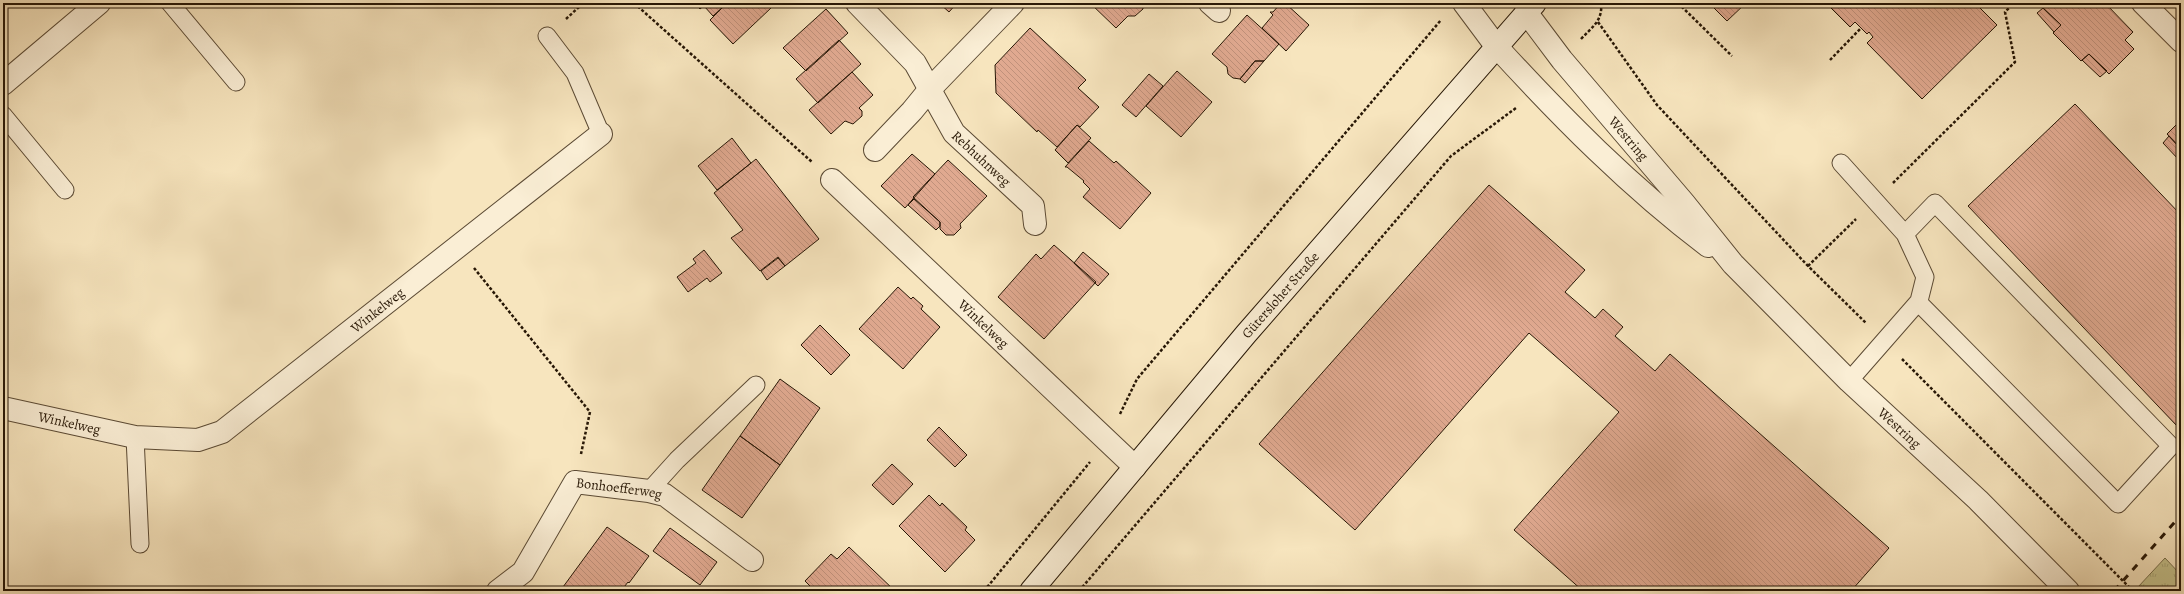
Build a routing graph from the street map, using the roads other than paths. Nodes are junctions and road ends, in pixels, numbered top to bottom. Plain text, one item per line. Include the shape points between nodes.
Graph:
1 (99, 3) edge
2 (170, 3) edge
3 (858, 3) edge
4 (1013, 3) edge
5 (1464, 3) edge
6 (2143, 3) edge
7 (1526, 6) edge
8 (546, 36) dead end
9 (2181, 41) edge
10 (1496, 46) junction
11 (236, 82) dead end
12 (3, 84) edge
13 (930, 89) junction
14 (3, 115) edge
15 (601, 134) joint
16 (876, 150) dead end
17 (1841, 163) dead end
18 (832, 180) road end
19 (65, 190) dead end
20 (1035, 224) dead end
21 (1905, 234) junction
22 (1733, 264) junction
23 (1918, 302) junction
24 (1849, 381) junction
25 (756, 385) dead end
26 (3, 408) edge
27 (135, 437) junction
28 (1135, 468) junction
29 (649, 491) junction
30 (140, 544) dead end
31 (752, 560) dead end
32 (498, 591) edge
33 (1032, 591) edge
34 (2068, 591) edge

1 - 12 street
2 - 11 lane
3 - 13 street, Rebhuhnweg via 915,63
4 - 13 street
5 - 10 street
6 - 9 street
7 - 10 street, Gütersloher Straße
7 - 22 street, Westring via 1562,60
8 - 15 lane via 574,73
10 - 22 street, Westring via 1599,153 1669,217
10 - 28 street, Gütersloher Straße via 1246,334
13 - 16 street
13 - 20 street, Rebhuhnweg via 954,133 1033,206
14 - 19 lane
15 - 27 street, Winkelweg via 222,432 198,440
17 - 21 lane
18 - 28 street, Winkelweg
21 - 23 lane via 1925,277
21 - 23 lane via 1935,203 2171,446 2118,504
22 - 24 street, Westring
23 - 24 lane
24 - 34 street, Westring via 1978,500
25 - 29 lane via 677,460
26 - 27 street, Winkelweg
27 - 30 lane
28 - 33 street, Gütersloher Straße
29 - 31 street, Bonhoefferweg via 665,494
29 - 32 street, Bonhoefferweg via 575,482 523,572

